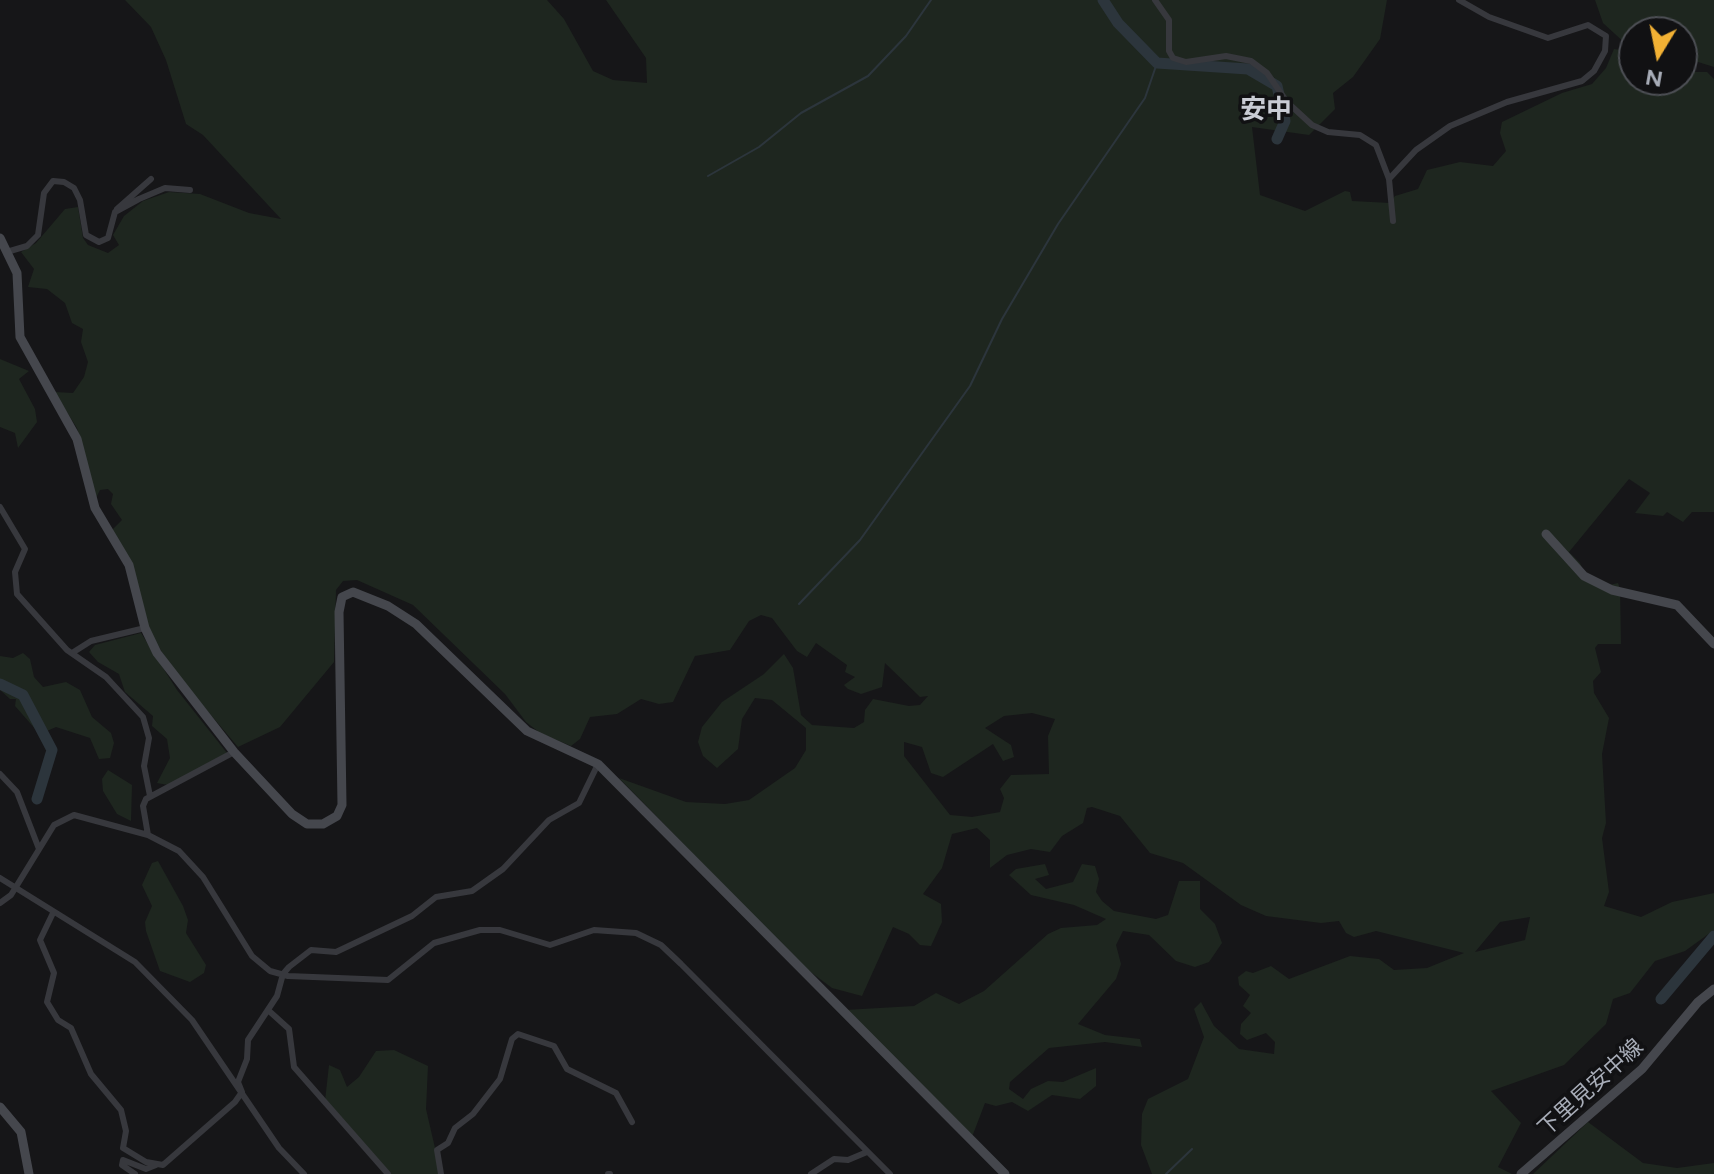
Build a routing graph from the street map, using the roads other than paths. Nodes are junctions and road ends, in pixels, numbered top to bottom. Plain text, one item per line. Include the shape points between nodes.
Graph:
1 (1155, 0) edge
2 (1459, 0) edge
3 (151, 179) dead end
4 (1389, 179) junction
5 (190, 190) dead end
6 (115, 212) junction
7 (1393, 221) dead end
8 (0, 238) edge
9 (10, 251) junction
10 (0, 507) edge
11 (1546, 534) dead end
12 (145, 628) junction
13 (1714, 644) edge
14 (72, 653) junction
15 (234, 752) junction
16 (598, 764) junction
17 (0, 774) edge
18 (150, 796) junction
19 (148, 835) junction
20 (39, 849) junction
21 (0, 878) edge
22 (15, 888) junction
23 (0, 903) edge
24 (53, 913) junction
25 (283, 974) junction
26 (1714, 989) edge
27 (268, 1010) junction
28 (242, 1092) junction
29 (0, 1107) edge
30 (632, 1122) dead end
31 (867, 1152) junction
32 (156, 1165) junction
33 (27, 1173) edge
34 (135, 1174) edge
35 (304, 1174) edge
36 (388, 1174) edge
37 (441, 1174) edge
38 (811, 1174) edge
39 (890, 1174) edge
40 (1005, 1174) edge
41 (1521, 1174) edge

1 - 4 street via 1169,20 1173,58 1186,62 1226,56 1260,66 1312,125 1360,135 1376,145
2 - 4 street via 1548,38 1588,25 1606,36 1605,51 1582,81 1450,126 1416,150
3 - 6 street
4 - 7 street
5 - 6 street via 158,190
6 - 9 street via 105,242 92,241 74,188 53,181 44,193 38,235 27,246
8 - 9 street
9 - 12 street via 17,273 20,337 77,439 95,508 129,565
10 - 14 street via 25,549 14,578 17,594
11 - 13 street via 1584,576 1612,590 1677,605
12 - 14 street via 91,641
12 - 15 street via 157,653
14 - 18 street via 106,677 143,717 149,738 144,766
15 - 16 street via 299,820 315,825 337,816 343,798 339,612 342,597 353,592 416,624 527,731
15 - 18 street
16 - 25 street via 579,803 549,820 503,869 472,891 436,897 412,916 336,952 311,950
16 - 40 street
17 - 20 street via 17,792
18 - 19 street via 143,806
19 - 20 street via 74,815 58,821
19 - 25 street via 187,857 252,956
20 - 22 street
21 - 22 street
22 - 23 street
22 - 24 street
24 - 28 street via 135,962 192,1020
24 - 32 street via 40,940 54,973 47,1002 58,1020 71,1028 91,1074 121,1110 123,1148
25 - 27 street
25 - 31 street via 388,980 434,943 480,930 500,930 550,945 594,930 636,933 661,945
26 - 41 street, 下里見安中線 via 1642,1069
27 - 28 street via 248,1040 238,1082
27 - 36 street via 289,1029 294,1067
28 - 32 street via 167,1162
28 - 35 street via 279,1148
29 - 33 street via 21,1132
30 - 37 street via 616,1093 567,1069 554,1046 518,1034 500,1079 437,1150
31 - 38 street via 834,1159
31 - 39 street
32 - 34 street via 146,1169 123,1160 122,1165

